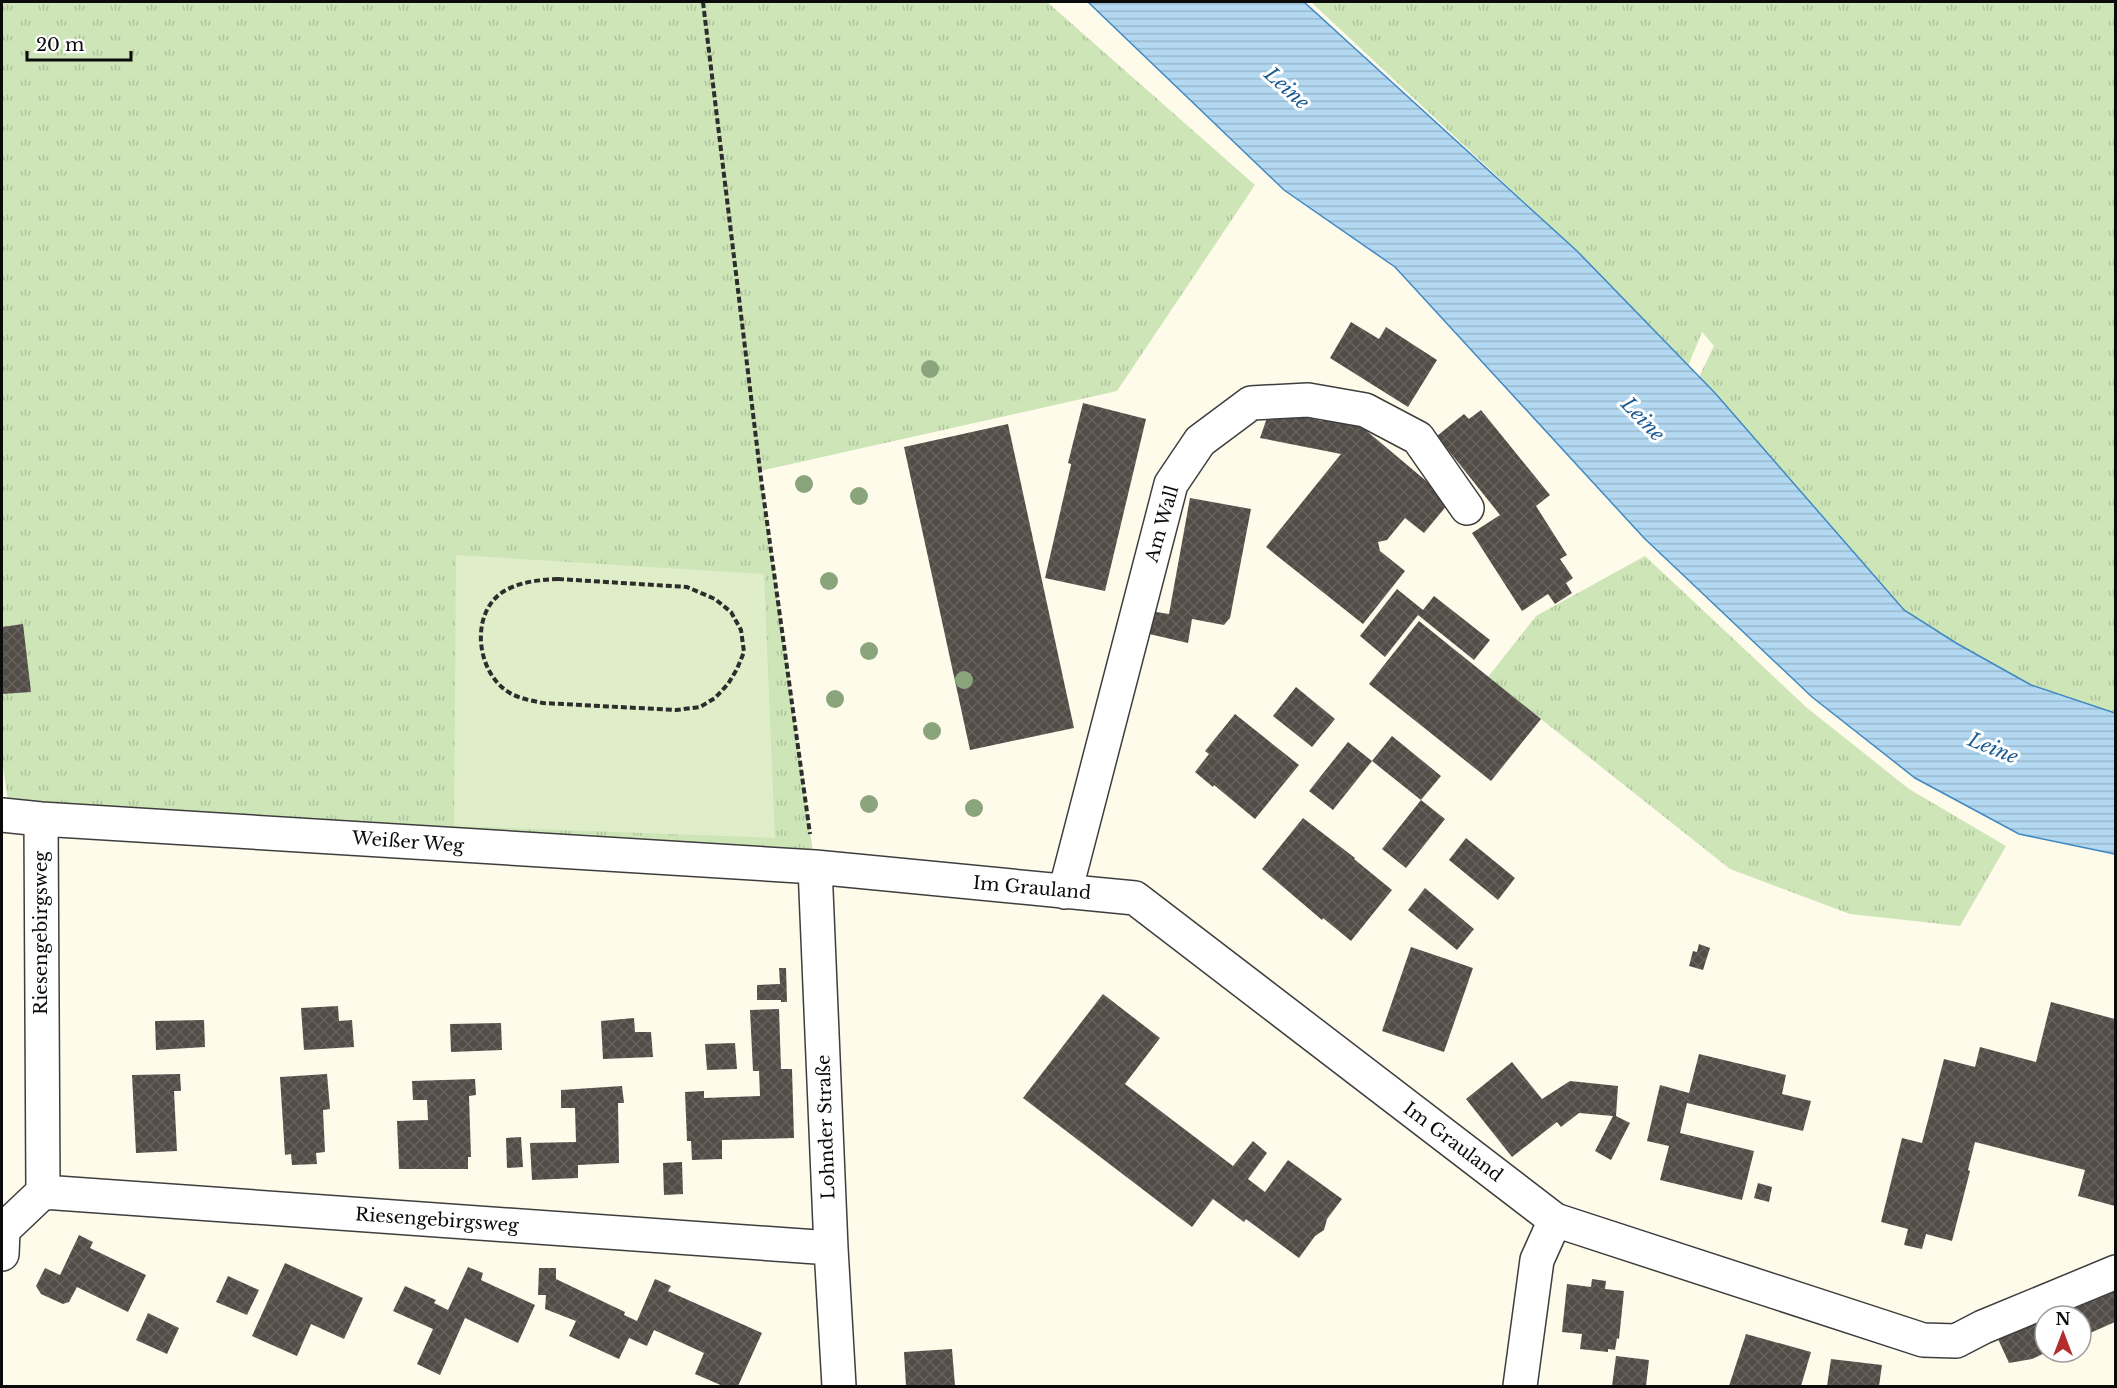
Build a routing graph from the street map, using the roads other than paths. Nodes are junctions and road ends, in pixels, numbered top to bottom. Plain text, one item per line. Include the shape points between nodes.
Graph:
1 (1467, 508) dead end
2 (2, 815) edge
3 (41, 819) junction
4 (815, 867) junction
5 (1065, 892) junction
6 (43, 1192) junction
7 (1555, 1220) junction
8 (831, 1248) junction
9 (2, 1254) edge
10 (2115, 1272) edge
11 (839, 1386) edge
12 (1520, 1386) edge

1 - 5 street, Am Wall via 1418,438 1365,410 1308,400 1251,403 1200,441 1171,484
2 - 3 street, Weißer Weg
3 - 4 street, Weißer Weg
3 - 6 street, Riesengebirgsweg
4 - 5 street, Im Grauland
4 - 8 street, Lohnder Straße
5 - 7 street, Im Grauland via 1135,898
6 - 8 street, Riesengebirgsweg
6 - 9 street via 3,1230
7 - 10 street, Im Grauland via 1923,1340 1956,1341
7 - 12 street via 1537,1260
8 - 11 street, Lohnder Straße

